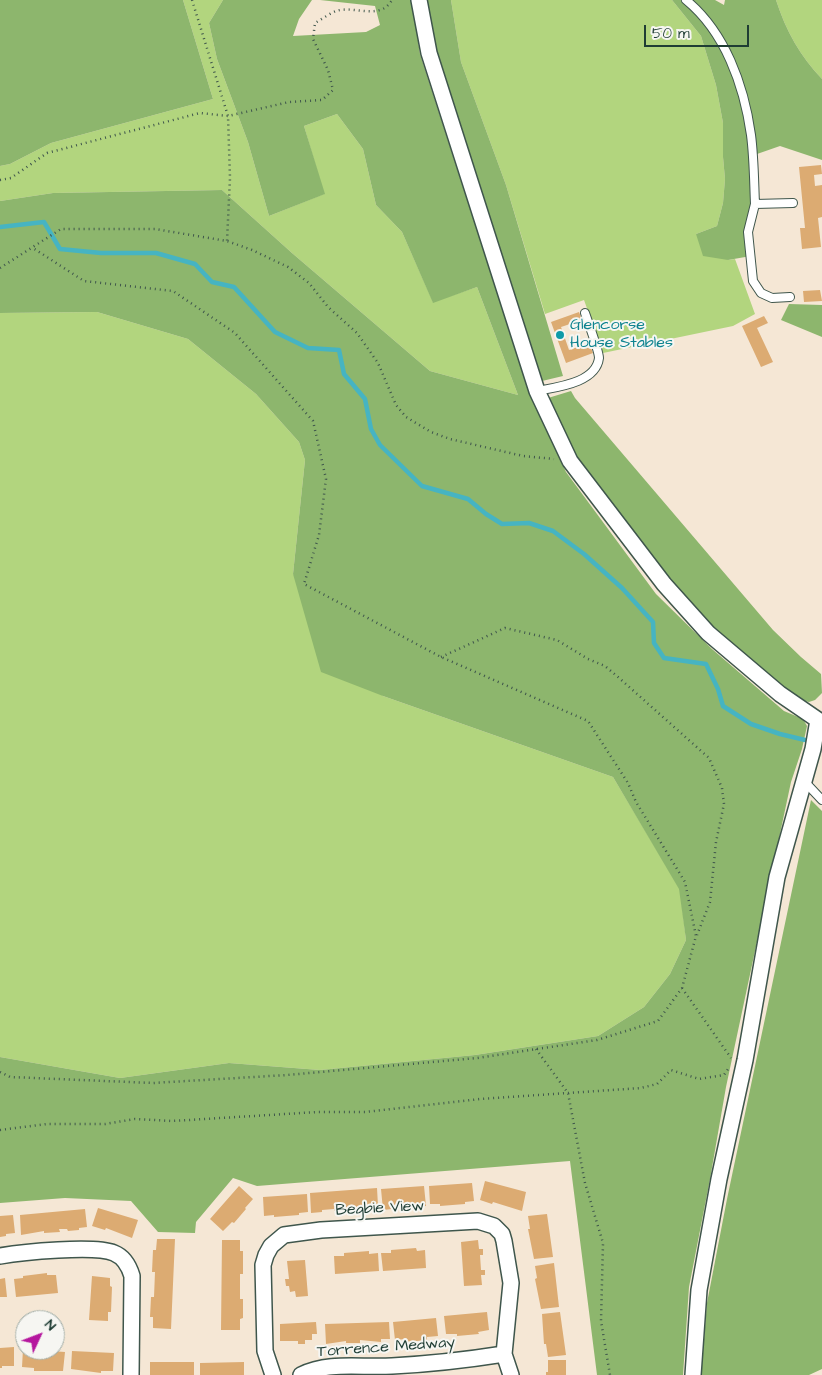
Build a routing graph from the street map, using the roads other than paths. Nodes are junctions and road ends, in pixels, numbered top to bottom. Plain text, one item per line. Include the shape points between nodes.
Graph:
1 (419, 0) edge
2 (686, 0) edge
3 (793, 203) dead end
4 (755, 204) junction
5 (790, 297) dead end
6 (585, 313) dead end
7 (537, 390) junction
8 (804, 780) junction
9 (822, 800) edge
10 (0, 1256) edge
11 (504, 1354) junction
12 (131, 1375) edge
13 (273, 1375) edge
14 (301, 1375) edge
15 (512, 1375) edge
16 (693, 1375) edge

1 - 7 street via 429,53
2 - 4 lane via 719,37 739,82 751,134
3 - 4 lane
4 - 5 lane via 748,232 754,281 761,293 772,298
6 - 7 lane via 599,357 594,371 556,388
7 - 8 street via 570,461 664,584 708,633 780,694 818,720
8 - 9 lane
8 - 16 street via 776,877 739,1060 699,1290
10 - 12 street via 88,1249 112,1252 123,1258 132,1276
11 - 13 street, Begbie View via 511,1284 502,1234 494,1226 478,1221 321,1230 284,1235 266,1255 263,1265 265,1351
11 - 14 street, Torrence Medway via 441,1364 325,1366
11 - 15 street

